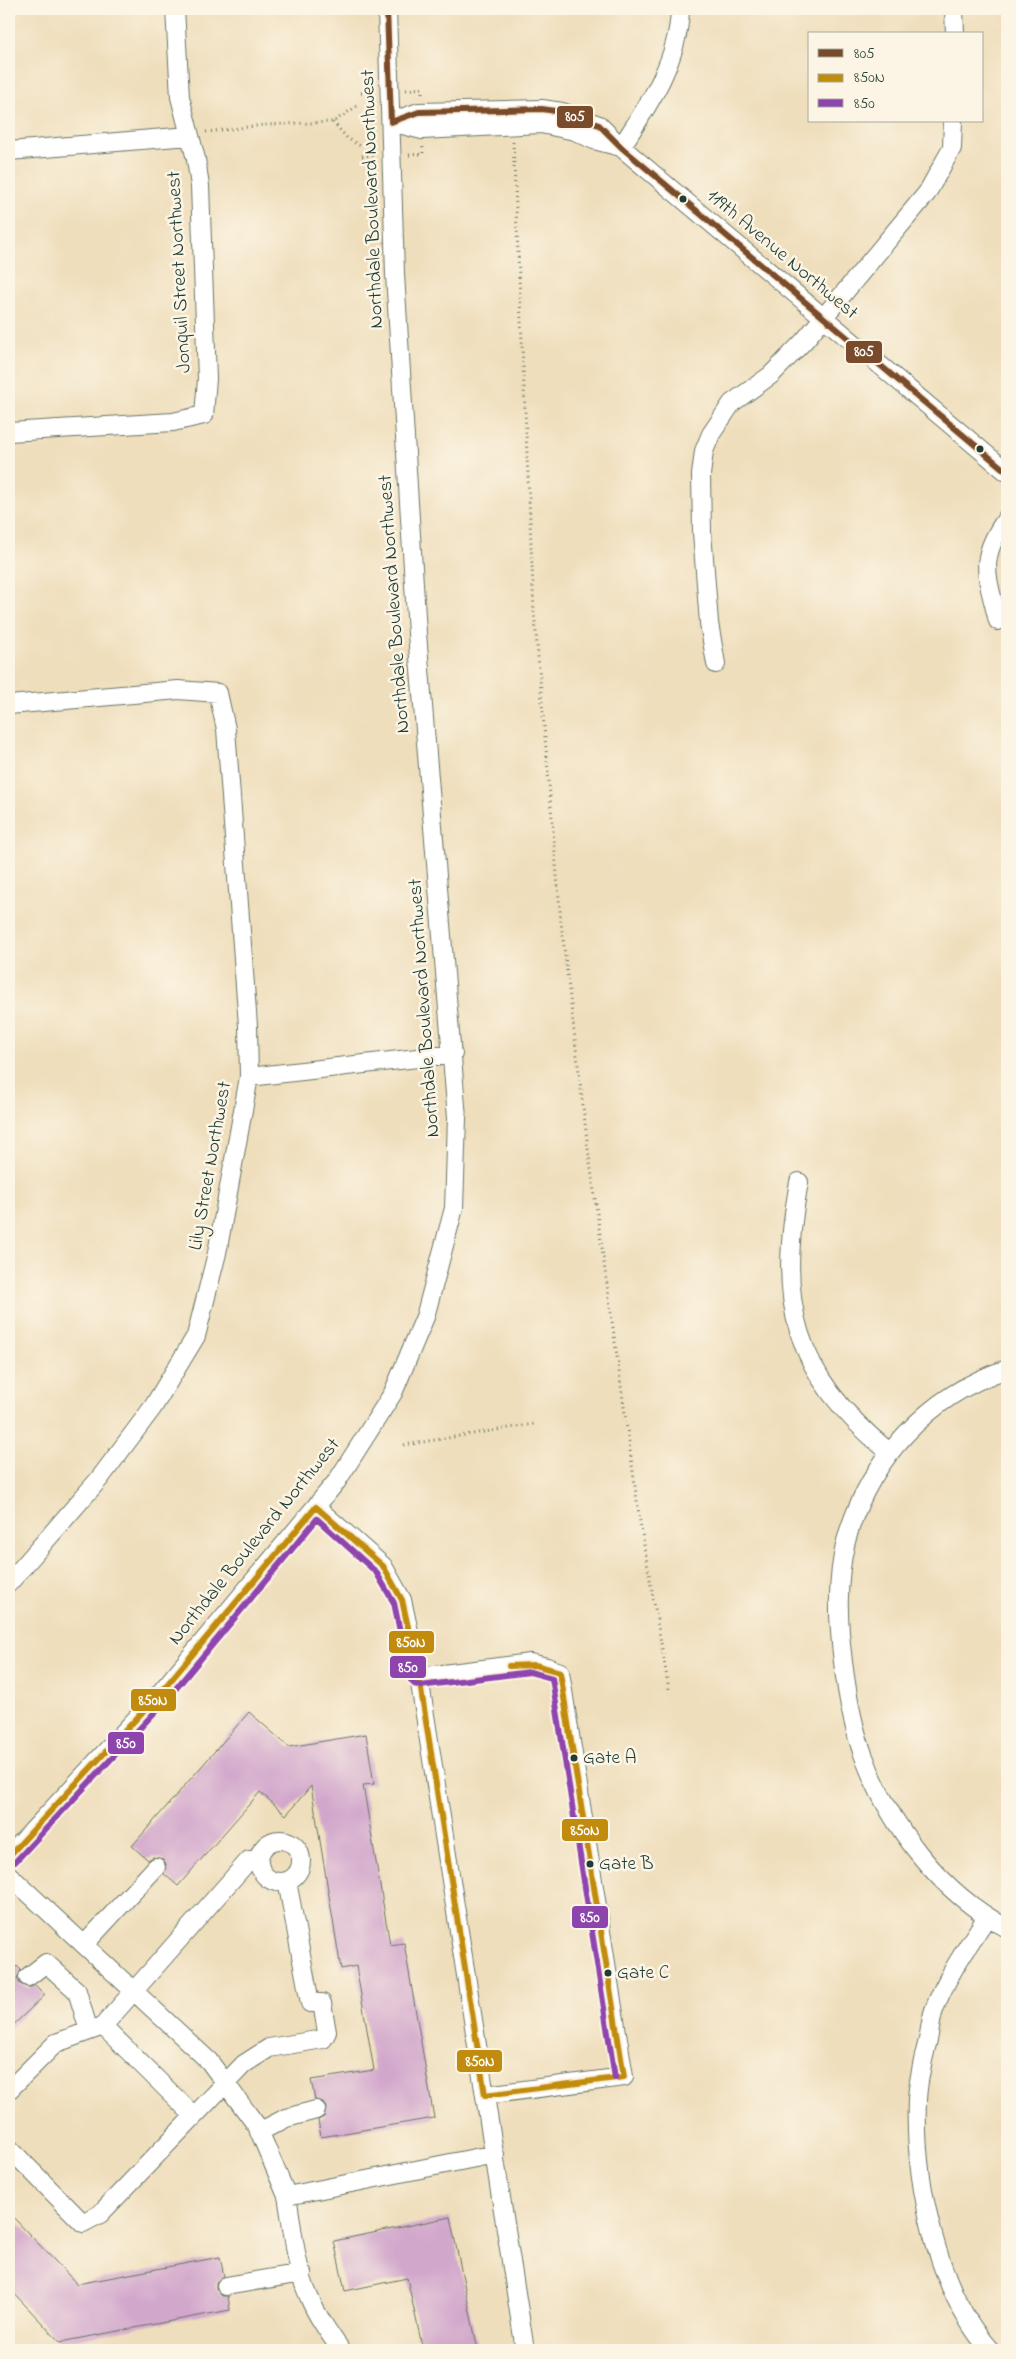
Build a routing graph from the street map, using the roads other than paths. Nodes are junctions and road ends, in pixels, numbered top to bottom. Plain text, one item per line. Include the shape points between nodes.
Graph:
1 (175, 9) edge
2 (387, 9) edge
3 (680, 9) edge
4 (954, 9) edge
5 (955, 32) edge
6 (391, 122) junction
7 (953, 122) edge
8 (189, 136) junction
9 (621, 147) junction
10 (9, 151) edge
11 (824, 318) junction
12 (9, 432) edge
13 (1007, 472) edge
14 (1007, 518) edge
15 (998, 621) dead end
16 (716, 664) dead end
17 (9, 705) edge
18 (454, 1054) junction
19 (249, 1077) junction
20 (799, 1182) dead end
21 (1007, 1368) edge
22 (888, 1452) junction
23 (316, 1507) junction
24 (11, 1578) edge
25 (420, 1677) junction
26 (9, 1856) edge
27 (259, 1859) junction
28 (156, 1867) dead end
29 (9, 1875) edge
30 (287, 1880) junction
31 (987, 1917) junction
32 (1007, 1928) edge
33 (84, 1945) junction
34 (28, 1977) dead end
35 (134, 1992) junction
36 (96, 2029) junction
37 (224, 2082) junction
38 (9, 2090) edge
39 (485, 2096) junction
40 (316, 2110) dead end
41 (193, 2115) junction
42 (259, 2132) junction
43 (9, 2148) edge
44 (494, 2154) junction
45 (287, 2196) junction
46 (302, 2273) junction
47 (226, 2286) dead end
48 (340, 2350) edge
49 (525, 2350) edge
50 (990, 2350) edge

1 - 8 street, Jonquil Street Northwest via 180,97
2 - 6 street, Northdale Boulevard Northwest
3 - 9 street via 675,46 667,66 640,119
4 - 5 street
6 - 9 street, 119th Avenue Northwest via 422,130 556,126
6 - 9 street, 119th Avenue Northwest via 419,112 542,109 562,112 599,125
6 - 18 street, Northdale Boulevard Northwest via 395,274 417,633
7 - 11 street via 952,148 926,193
8 - 10 street
8 - 12 street, Jonquil Street Northwest via 200,186 207,379 204,416 173,422
9 - 11 street, 119th Avenue Northwest
11 - 13 street, 119th Avenue Northwest
11 - 16 street via 771,375 732,403 715,427 704,451 702,532 709,623
14 - 15 street via 987,554 986,572
17 - 19 street, Lily Street Northwest via 178,690 218,693 226,729
18 - 19 street
18 - 23 street, Northdale Boulevard Northwest via 457,1118 454,1208 425,1317 393,1393 337,1481
19 - 24 street, Lily Street Northwest via 217,1253 196,1336 153,1407 100,1478
20 - 22 street via 791,1223 789,1262 798,1334 828,1393
21 - 22 street via 964,1388 911,1429
22 - 31 street via 860,1504 846,1541 841,1570 840,1636 854,1727 881,1795 904,1832 943,1880
23 - 25 street via 383,1566 402,1600
23 - 26 street, Northdale Boulevard Northwest via 162,1692
25 - 39 street
25 - 39 street via 530,1664 560,1672 624,2078
27 - 30 street via 267,1877 280,1882
27 - 30 street via 265,1846 277,1840 296,1846 300,1866 298,1872
27 - 35 street via 249,1860
28 - 33 street
29 - 33 street
30 - 37 street via 310,2003 322,2003 327,2032 323,2039 259,2052
31 - 32 street
31 - 50 street via 968,1945 934,2010 917,2098 918,2140 928,2215 946,2277 981,2340
33 - 35 street
34 - 36 street via 46,1963 77,1991
35 - 36 street
35 - 37 street via 209,2061
36 - 38 street via 56,2043
36 - 41 street
37 - 41 street
37 - 42 street
39 - 44 street
40 - 42 street via 286,2118
41 - 43 street via 100,2214 83,2223
42 - 45 street
44 - 45 street
44 - 49 street
45 - 46 street
46 - 47 street
46 - 48 street via 308,2297

